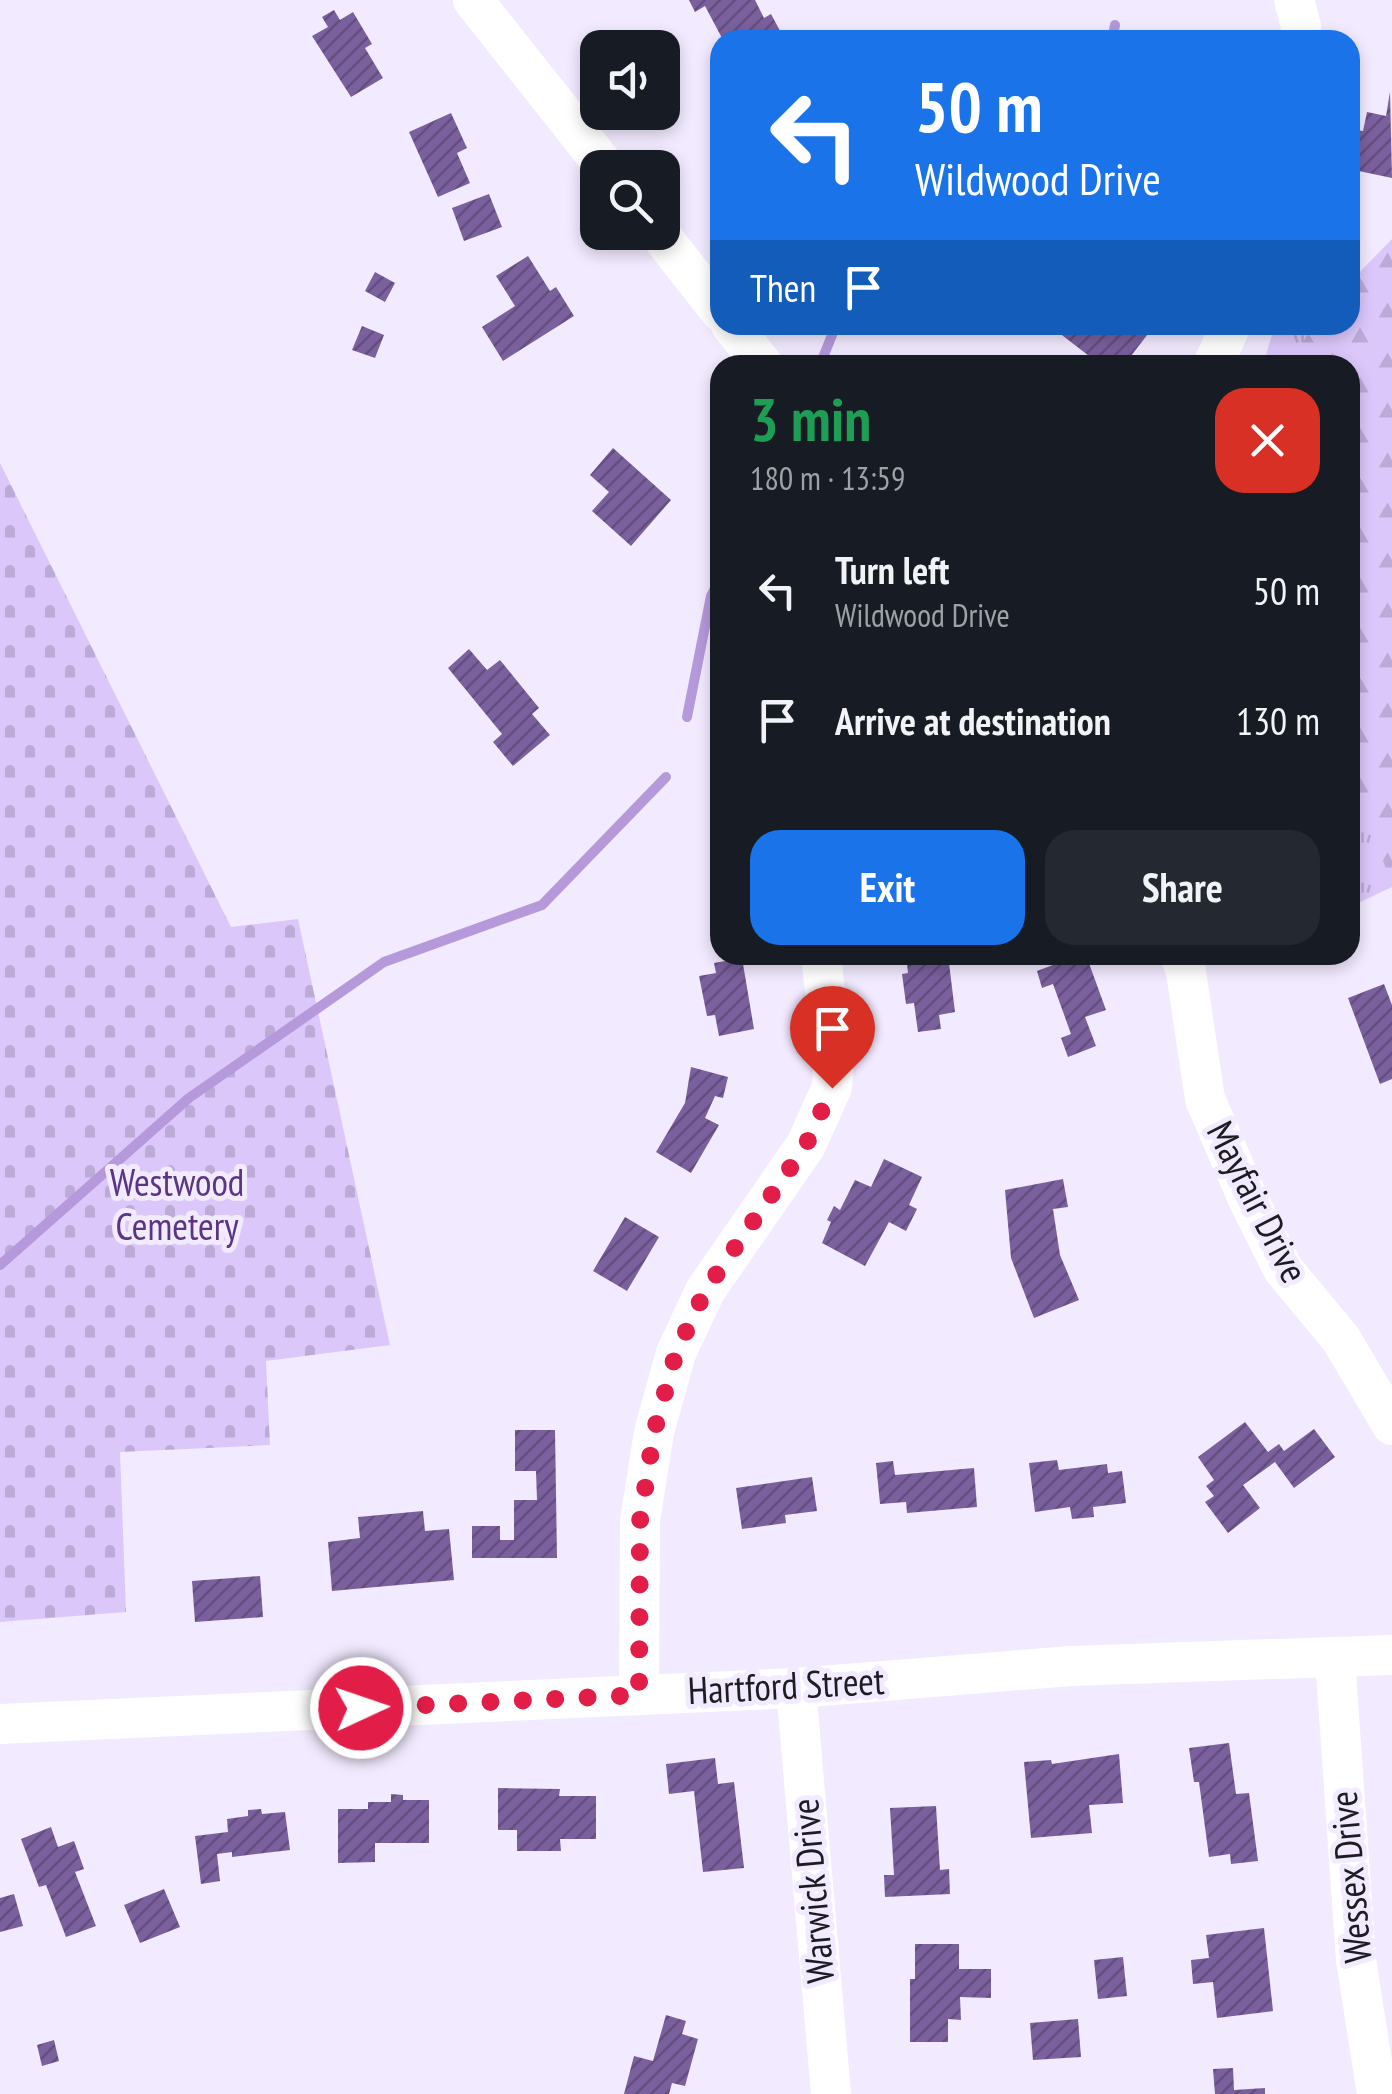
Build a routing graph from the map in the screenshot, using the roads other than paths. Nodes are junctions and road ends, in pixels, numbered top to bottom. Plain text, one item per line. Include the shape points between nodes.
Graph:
1 (472, 0) edge
2 (1294, 0) edge
3 (1301, 30) edge
4 (592, 150) edge
5 (672, 250) edge
6 (710, 298) edge
7 (739, 335) edge
8 (755, 355) edge
9 (822, 965) edge
10 (1184, 965) edge
11 (1392, 1426) edge
12 (1392, 1655) edge
13 (1335, 1658) junction
14 (796, 1688) junction
15 (639, 1695) junction
16 (0, 1724) edge
17 (831, 2094) edge
18 (1378, 2094) edge

1 - 4 street
2 - 3 street
5 - 6 street
7 - 8 street
9 - 15 street via 835,1037 832,1088 806,1145 705,1291 676,1353 654,1432 640,1521
10 - 11 street, Mayfair Drive via 1205,1098 1248,1199 1282,1269 1341,1339
12 - 13 street, Hartford Street
13 - 14 street, Hartford Street via 1071,1666
13 - 18 street, Wessex Drive via 1356,1960
14 - 15 street, Hartford Street
14 - 17 street, Warwick Drive
15 - 16 street, Hartford Street

